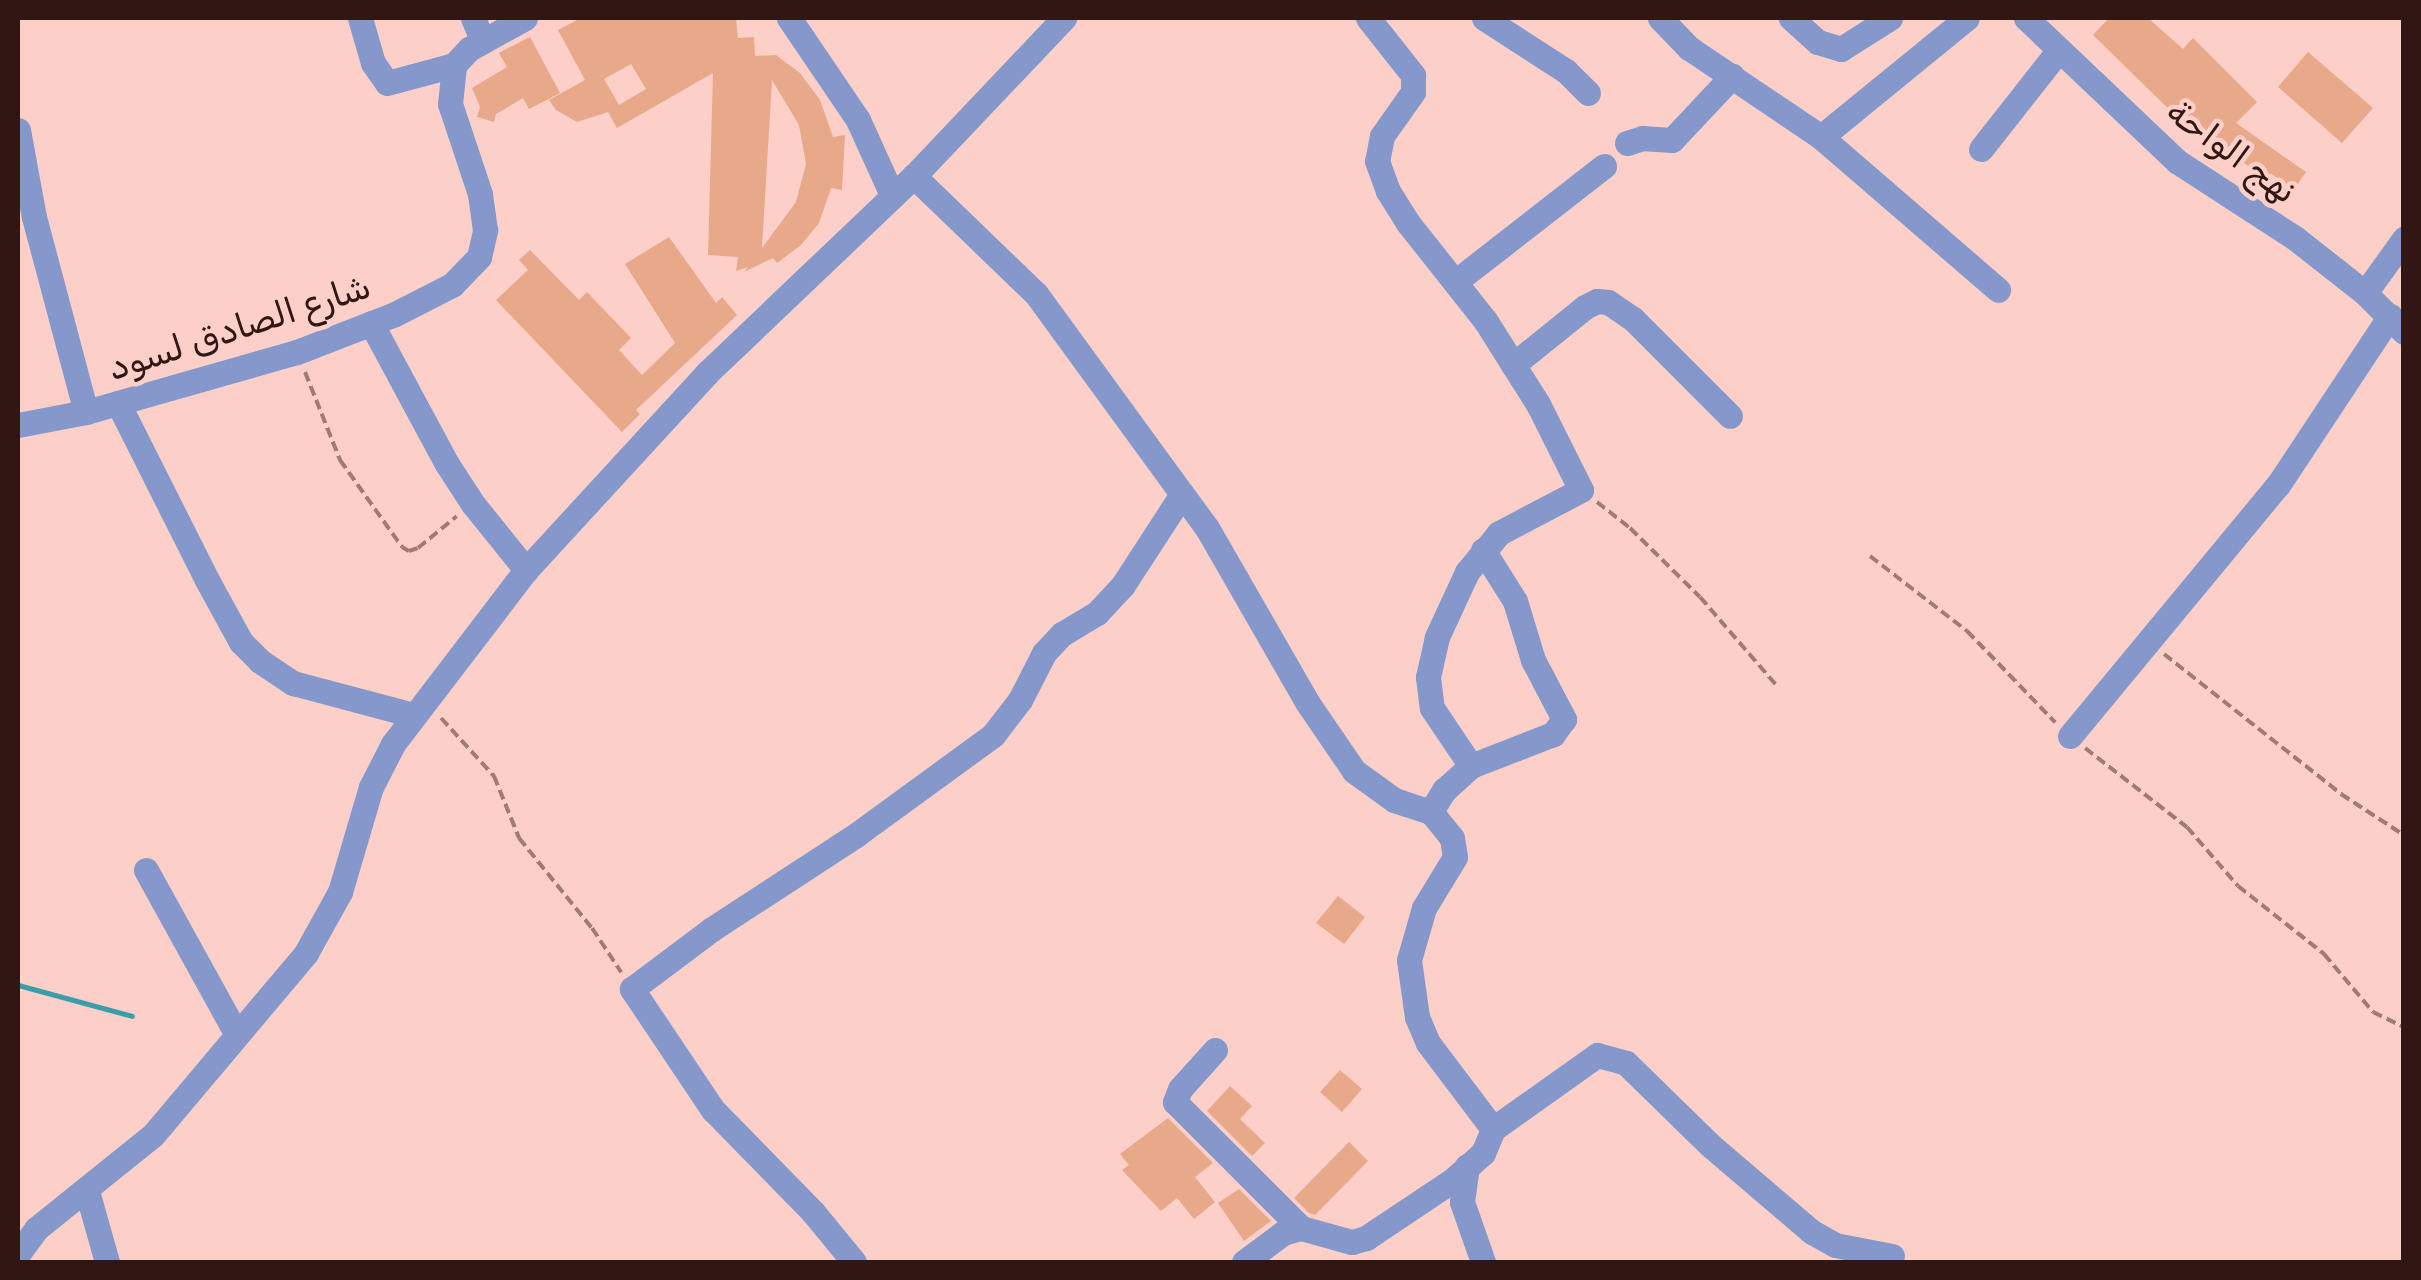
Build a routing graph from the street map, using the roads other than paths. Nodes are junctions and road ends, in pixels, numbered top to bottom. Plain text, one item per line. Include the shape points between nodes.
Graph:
1 (360, 18) edge
2 (526, 18) edge
3 (789, 18) edge
4 (1064, 18) edge
5 (1368, 18) edge
6 (1484, 18) edge
7 (1660, 18) edge
8 (1791, 18) edge
9 (1890, 18) edge
10 (1967, 18) edge
11 (2026, 18) edge
12 (478, 29) edge
13 (2060, 50) junction
14 (454, 65) junction
15 (1732, 76) junction
16 (1588, 93) dead end
17 (18, 130) edge
18 (1821, 137) junction
19 (1627, 143) dead end
20 (1981, 149) dead end
21 (1604, 166) dead end
22 (914, 176) junction
23 (892, 194) junction
24 (2404, 239) edge
25 (1455, 282) junction
26 (1998, 290) dead end
27 (2366, 293) junction
28 (371, 323) junction
29 (2397, 324) edge
30 (1512, 365) junction
31 (118, 404) junction
32 (86, 412) junction
33 (1730, 416) dead end
34 (18, 425) edge
35 (1182, 494) junction
36 (1484, 550) junction
37 (526, 570) junction
38 (417, 708) junction
39 (2070, 736) road end
40 (1471, 766) junction
41 (1432, 812) junction
42 (146, 870) dead end
43 (236, 1033) junction
44 (1216, 1050) dead end
45 (1493, 1129) junction
46 (1467, 1166) junction
47 (86, 1191) junction
48 (1301, 1228) junction
49 (18, 1254) edge
50 (1892, 1256) dead end
51 (107, 1262) edge
52 (854, 1262) edge
53 (1244, 1262) edge
54 (1483, 1262) edge

1 - 14 street via 373,64 387,83
2 - 12 street
3 - 23 street via 858,120
4 - 22 street
5 - 25 street via 1414,76 1413,92 1382,136 1377,161 1408,224
6 - 16 street
7 - 15 street via 1688,48
8 - 9 street via 1818,42 1841,49
10 - 18 street
11 - 13 street, نهج الواحة
12 - 14 street
13 - 20 street
13 - 27 street, نهج الواحة via 2178,162
14 - 28 street, شارع الصادق لسود via 450,104 484,213 479,257 452,286
15 - 18 street
15 - 19 street via 1672,140
17 - 32 street
18 - 26 street
21 - 25 street
22 - 23 street
22 - 35 street via 1036,294
23 - 37 street via 707,373
24 - 27 street
25 - 30 street
27 - 29 street, نهج الواحة
28 - 31 street, شارع الصادق لسود via 297,352
28 - 37 street via 473,504
29 - 39 street via 2234,543
30 - 33 street via 1585,307 1608,302
30 - 36 street via 1581,490 1499,534
31 - 32 street, شارع الصادق لسود
31 - 38 street via 206,580 260,661 293,683
32 - 34 street, شارع الصادق لسود
35 - 41 street via 1354,771 1394,800
35 - 52 street via 1123,585 1044,653 992,735 632,989 713,1110
36 - 40 street via 1437,637 1428,677 1432,708
36 - 40 street via 1515,601 1533,660 1564,718 1553,734
37 - 38 street
38 - 43 street via 371,787 330,917
40 - 41 street via 1444,790
41 - 45 street via 1452,838 1455,857 1413,935 1410,984 1428,1043
42 - 43 street
43 - 47 street via 153,1135
44 - 48 street via 1176,1102
45 - 46 street via 1483,1153
45 - 50 street via 1584,1060 1611,1056 1812,1232 1863,1254
46 - 48 street via 1366,1238 1352,1242
46 - 54 street via 1462,1202
47 - 49 street via 36,1229
47 - 51 street
48 - 53 street via 1283,1232

